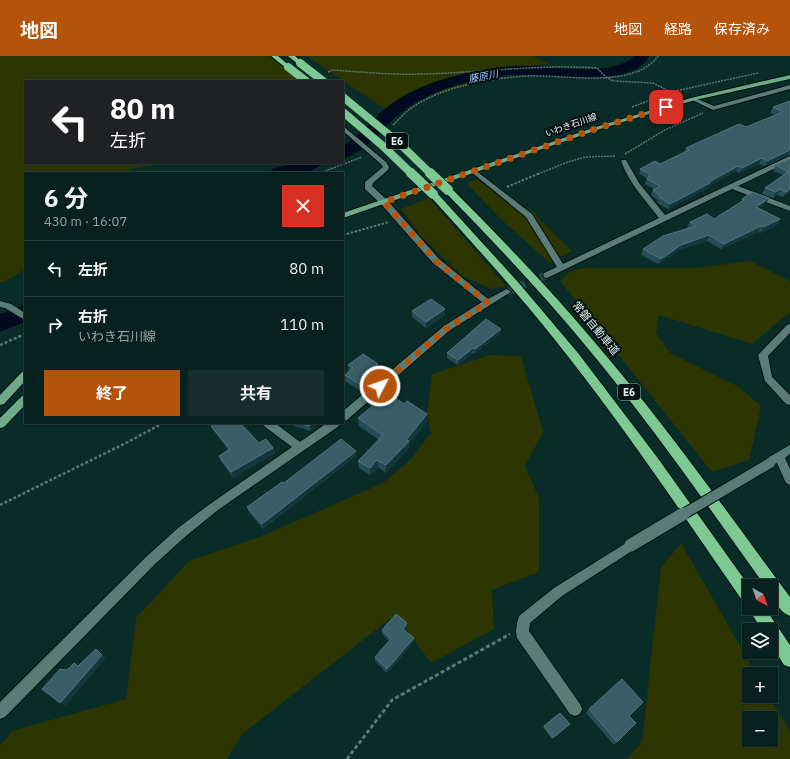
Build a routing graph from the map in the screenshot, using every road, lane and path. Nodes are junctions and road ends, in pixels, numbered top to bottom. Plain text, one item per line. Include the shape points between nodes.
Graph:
1 (274, 56) edge
2 (291, 56) edge
3 (658, 56) edge
4 (326, 72) dead end
5 (790, 77) edge
6 (609, 79) junction
7 (305, 80) edge
8 (322, 80) edge
9 (790, 87) edge
10 (671, 92) dead end
11 (344, 98) edge
12 (693, 99) junction
13 (713, 108) junction
14 (344, 113) edge
15 (393, 125) dead end
16 (344, 129) edge
17 (368, 150) junction
18 (622, 157) junction
19 (790, 158) edge
20 (473, 171) junction
21 (323, 172) edge
22 (732, 186) junction
23 (498, 190) junction
24 (384, 202) junction
25 (790, 209) edge
26 (344, 216) edge
27 (664, 218) junction
28 (399, 220) junction
29 (344, 235) edge
30 (562, 268) junction
31 (547, 275) tunnel mouth
32 (507, 292) tunnel mouth
33 (488, 303) junction
34 (4, 305) edge
35 (24, 316) edge
36 (790, 327) edge
37 (24, 334) edge
38 (0, 345) edge
39 (24, 376) edge
40 (24, 400) edge
41 (0, 401) edge
42 (790, 401) edge
43 (344, 416) edge
44 (0, 424) edge
45 (161, 424) edge
46 (269, 424) edge
47 (334, 424) edge
48 (300, 448) junction
49 (790, 449) edge
50 (774, 460) junction
51 (790, 480) edge
52 (0, 505) edge
53 (742, 588) edge
54 (790, 609) edge
55 (523, 627) junction
56 (778, 641) edge
57 (790, 659) edge
58 (575, 709) dead end
59 (0, 712) edge
60 (347, 759) edge

1 - 7 highway, bridge
2 - 8 highway, bridge
3 - 6 path via 643,69
4 - 6 path via 333,70 433,74 514,67 577,66 597,68
5 - 12 main road, いわき石川線
6 - 10 path via 653,83
6 - 15 path via 529,76 483,83 418,103
9 - 13 street
11 - 54 highway, 常磐自動車道 / E6, bridge via 399,143 448,190 564,313 687,467
12 - 13 street
12 - 20 main road, いわき石川線
13 - 18 path via 665,130
14 - 53 highway, E6, bridge via 384,147 432,194 512,280 592,379
16 - 17 street
17 - 21 path via 361,158
17 - 24 street via 386,167 368,184 368,188
18 - 23 path via 579,158
18 - 27 street via 644,194
19 - 22 street
20 - 23 street
20 - 24 main road, いわき石川線
22 - 25 street
22 - 27 street
23 - 30 street via 529,216
24 - 26 main road, いわき石川線
24 - 28 street
27 - 30 street
28 - 29 path
28 - 33 street via 436,261
30 - 31 street
32 - 33 street
33 - 43 street via 447,328
34 - 35 street
36 - 42 street via 763,355 768,378
37 - 38 path
39 - 41 main road
40 - 44 main road
45 - 52 path
46 - 48 street
47 - 48 street
48 - 59 street via 182,532
49 - 50 street
50 - 51 street
50 - 55 street, bridge via 631,545 558,592 524,620
55 - 58 street via 522,633
55 - 60 path via 392,700
56 - 57 highway

